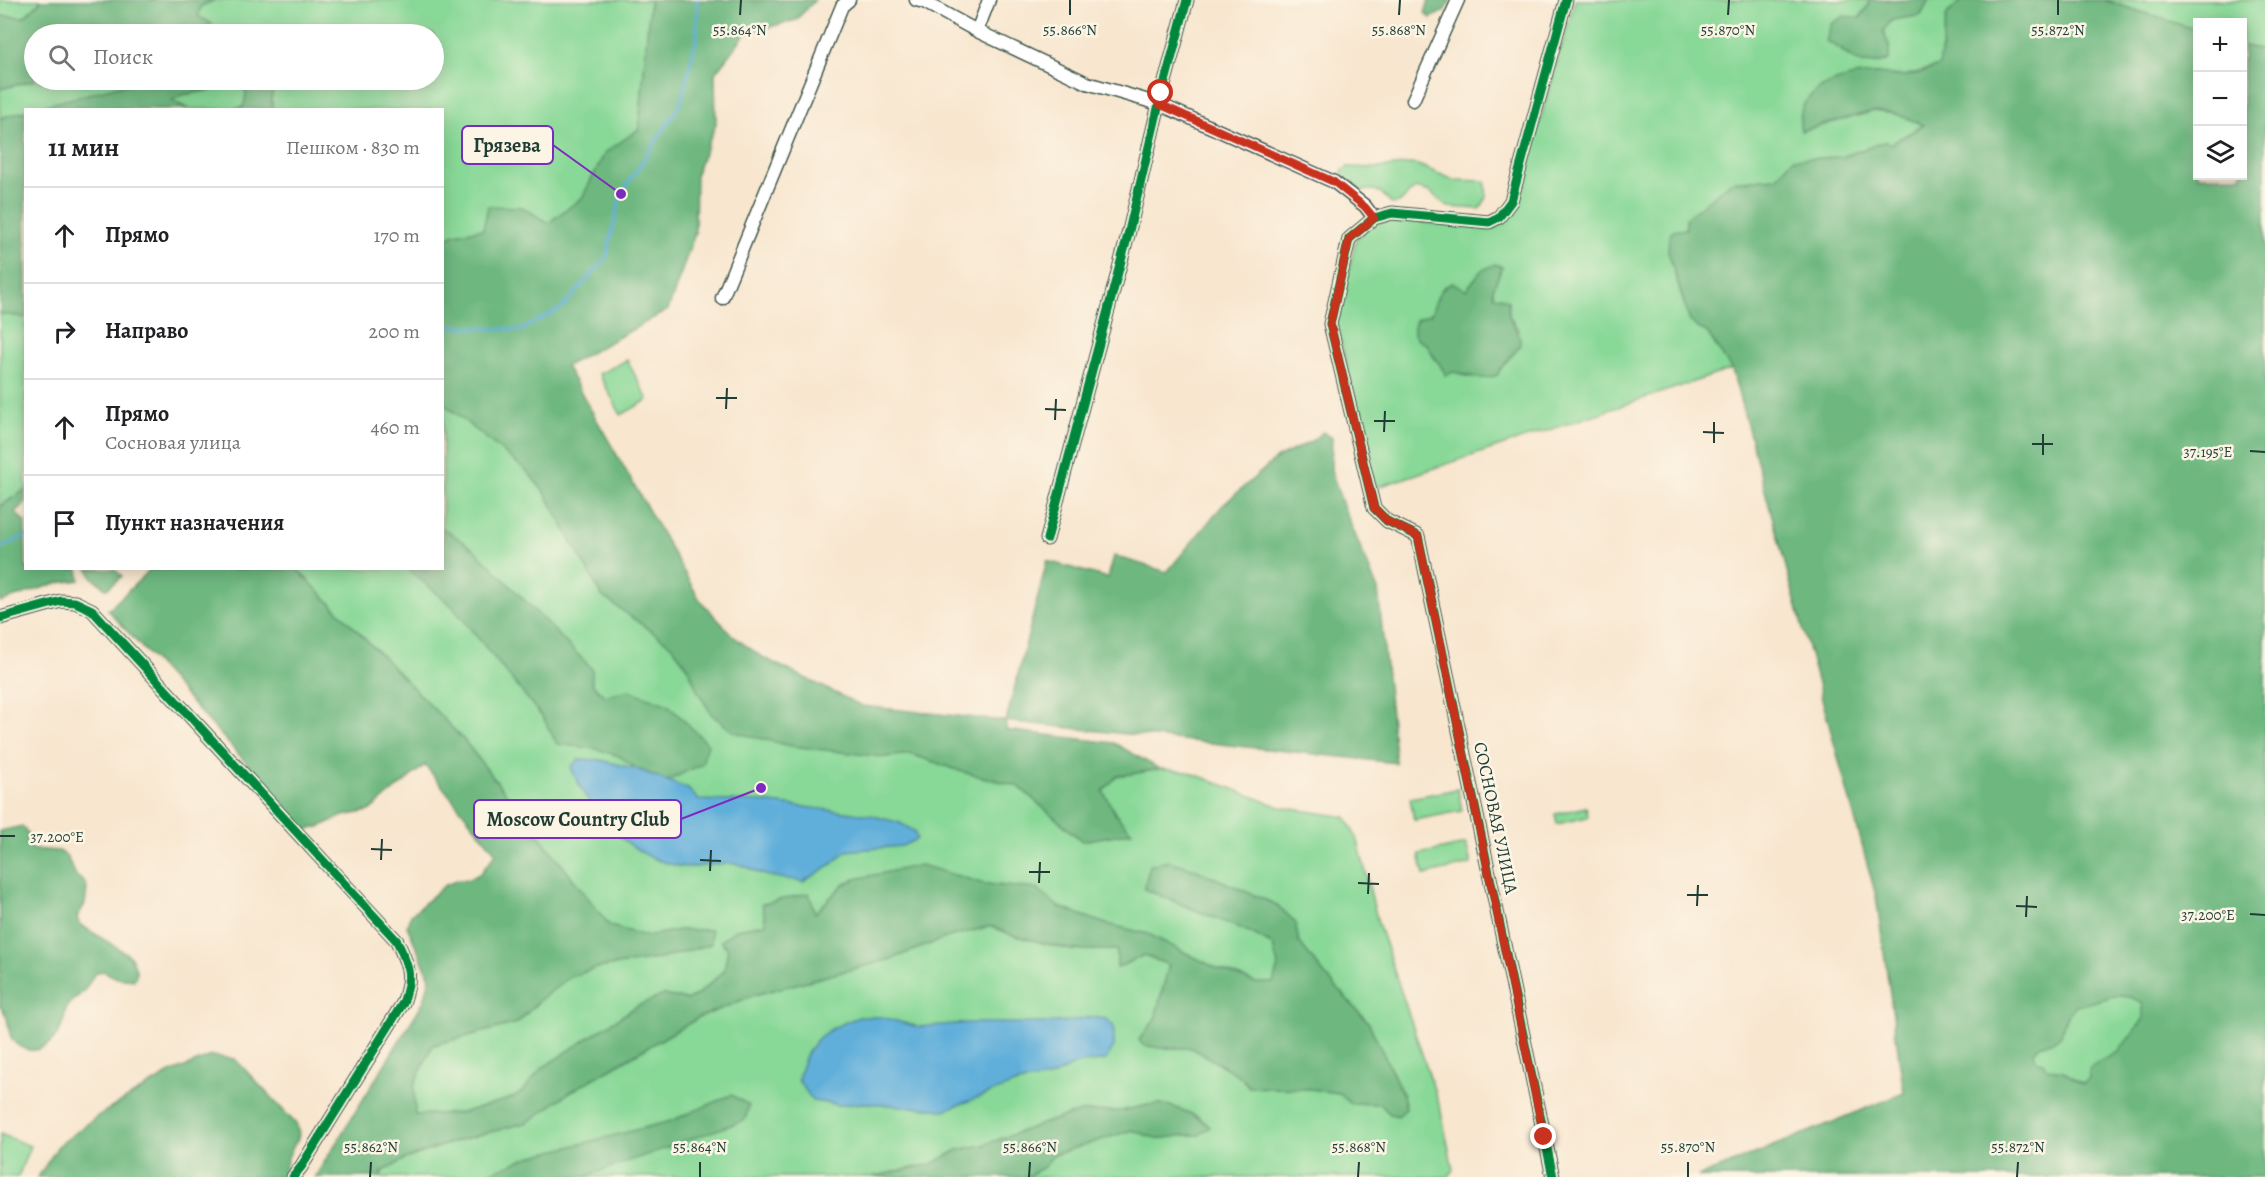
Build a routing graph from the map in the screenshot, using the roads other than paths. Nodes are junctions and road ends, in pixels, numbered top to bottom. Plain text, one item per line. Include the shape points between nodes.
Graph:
1 (849, 0) edge
2 (916, 0) edge
3 (989, 0) edge
4 (1187, 0) edge
5 (1458, 0) edge
6 (1566, 0) edge
7 (977, 31) junction
8 (1413, 100) dead end
9 (1159, 104) junction
10 (1374, 218) junction
11 (722, 297) dead end
12 (1047, 539) dead end
13 (0, 618) edge
14 (297, 1172) edge
15 (1553, 1177) edge

1 - 11 street via 842,6
2 - 7 street
3 - 7 street
4 - 9 street
5 - 8 street
6 - 10 street via 1511,201 1499,217 1488,222 1392,213
7 - 9 street via 1087,83
9 - 10 street via 1334,182
9 - 12 street
10 - 15 street, СОСНОВАЯ УЛИЦА via 1349,239 1330,324 1374,508 1387,521 1418,536
13 - 14 street via 61,601 92,610 397,941 409,968 403,1002

